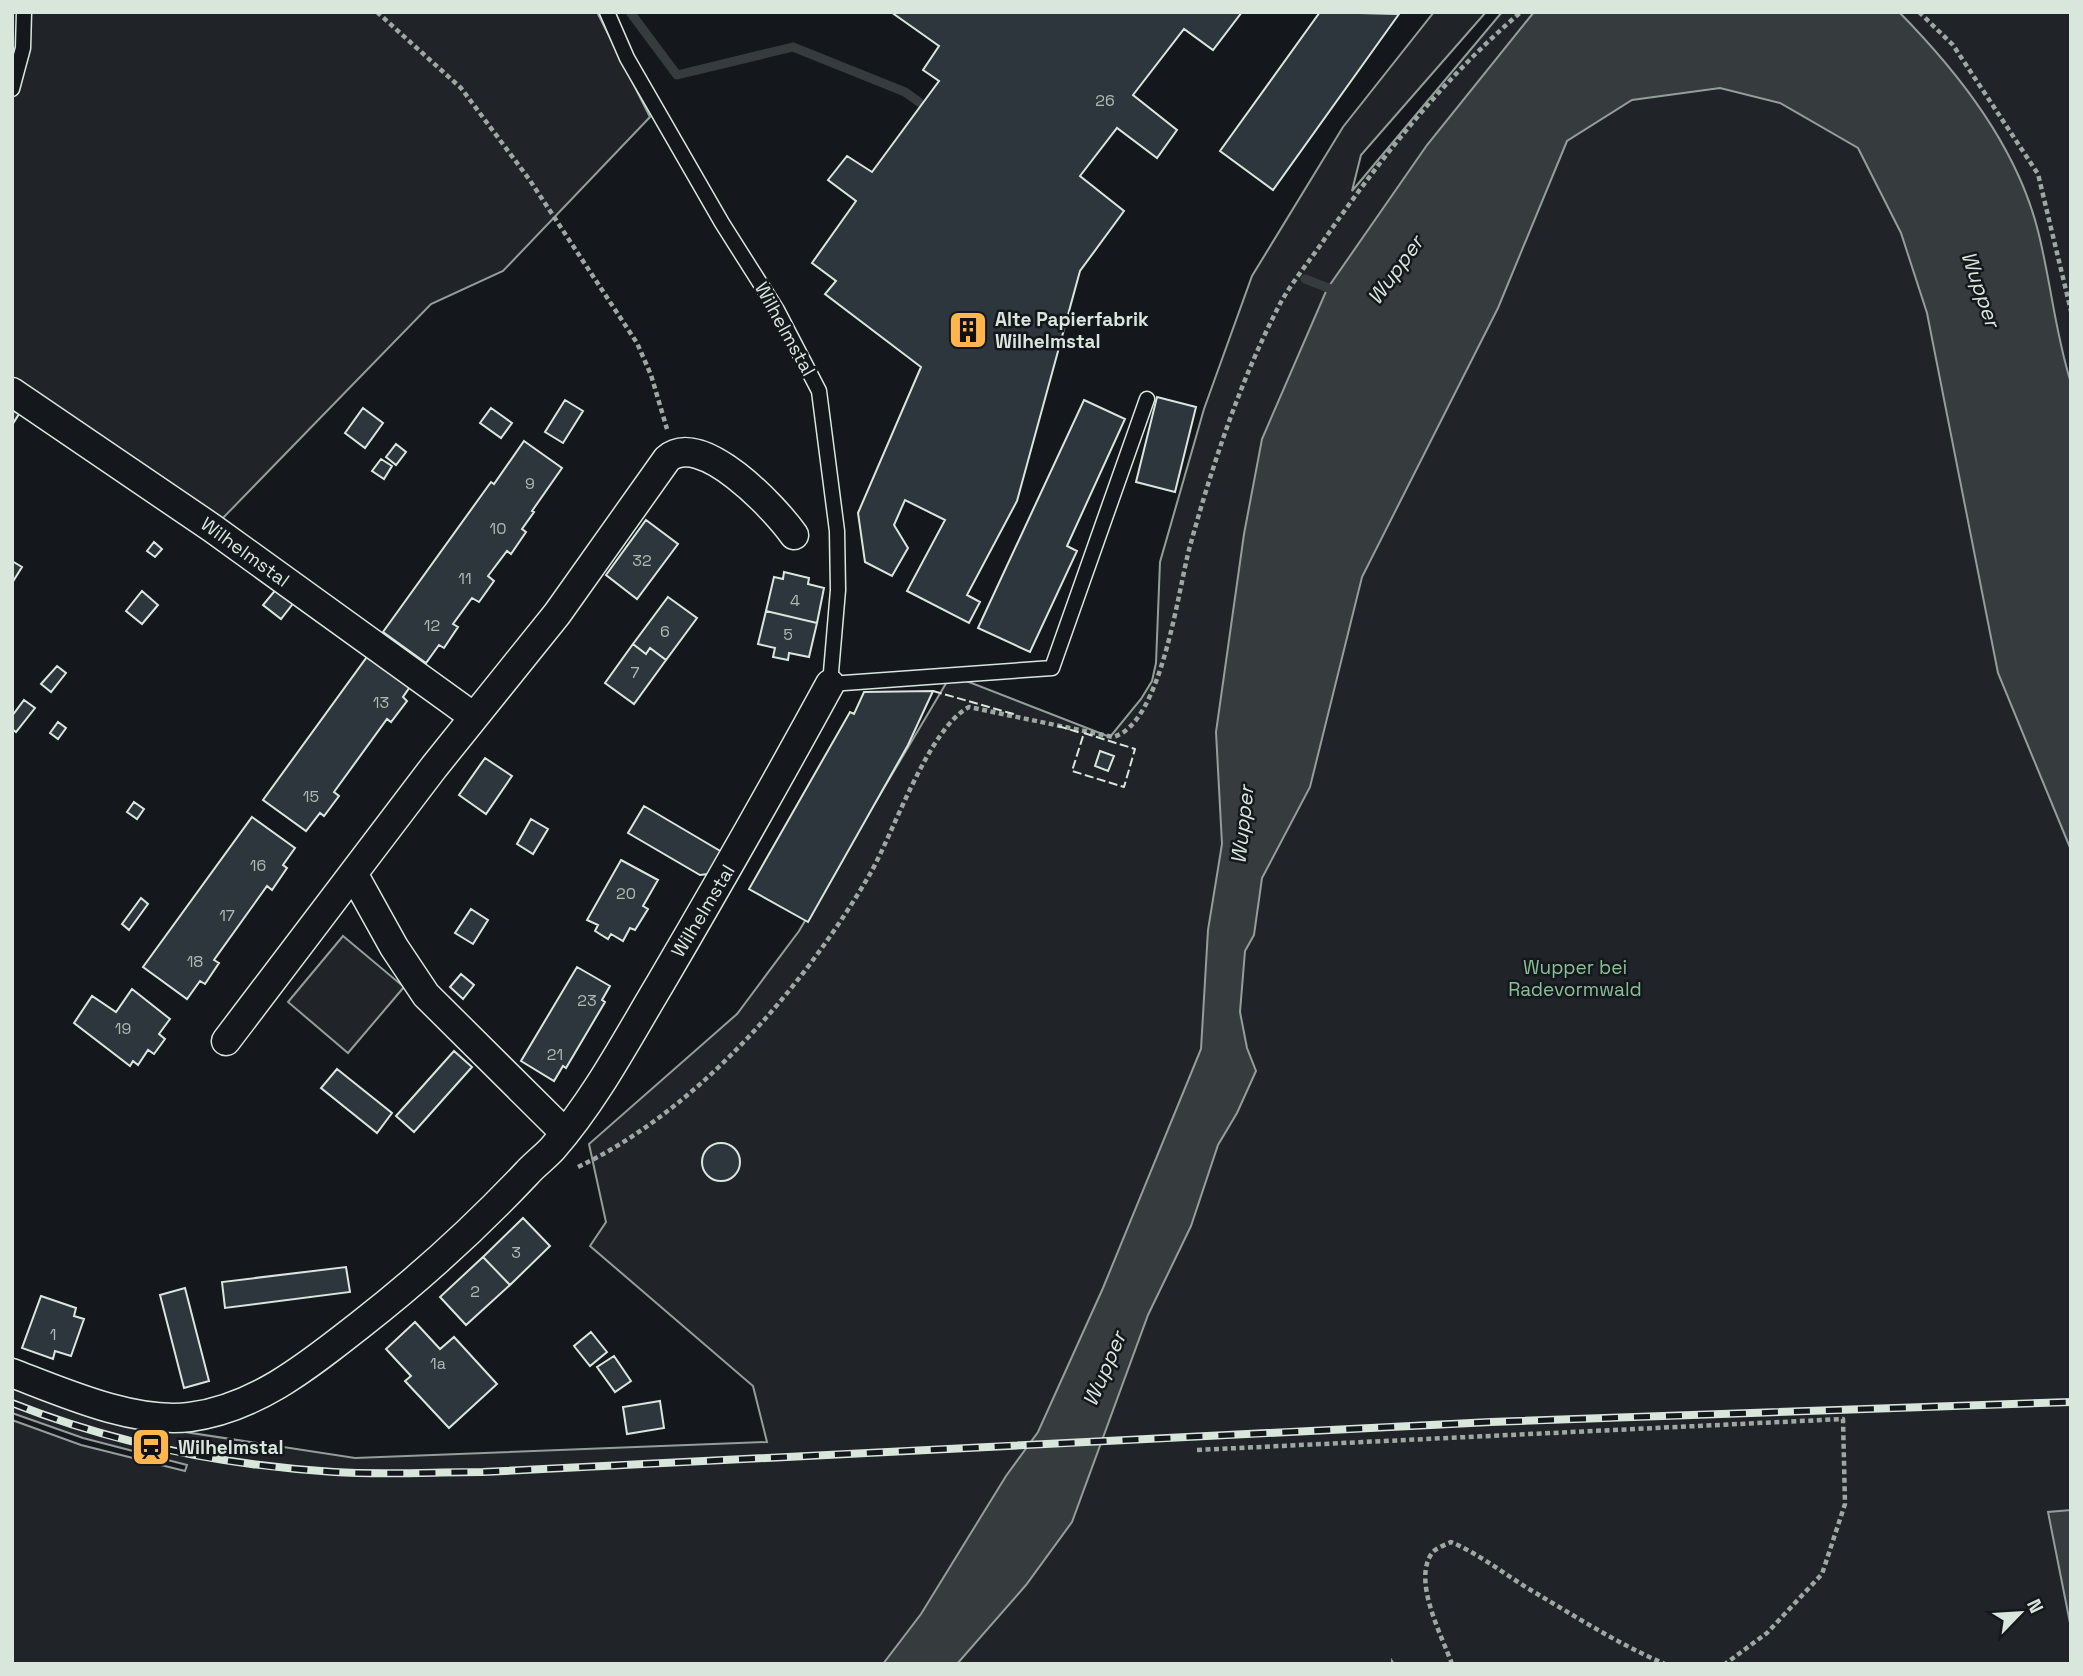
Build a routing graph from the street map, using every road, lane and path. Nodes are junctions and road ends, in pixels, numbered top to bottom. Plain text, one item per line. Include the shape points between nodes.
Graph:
1 (24, 12) edge
2 (377, 12) edge
3 (607, 12) edge
4 (1521, 12) edge
5 (1919, 12) edge
6 (12, 89) edge
7 (2071, 311) edge
8 (12, 392) edge
9 (1147, 399) dead end
10 (676, 452) junction
11 (794, 535) dead end
12 (830, 684) junction
13 (474, 717) junction
14 (355, 876) junction
15 (226, 1041) dead end
16 (565, 1133) junction
17 (575, 1168) dead end
18 (12, 1373) edge
19 (1197, 1450) dead end
20 (1452, 1664) edge
21 (1665, 1664) edge
22 (1725, 1664) edge

1 - 6 lane via 23,48
2 - 10 path via 461,88 529,179 636,343
3 - 12 lane, Wilhelmstal via 627,58 778,310 819,391 837,531 838,590
4 - 17 path via 1425,106 1353,198 1282,301 1239,394 1190,545 1162,666 1139,714 1122,733 1110,737 969,707 957,715 932,750 851,905 775,1007 695,1088 660,1116
5 - 7 path via 1952,45 2038,174
8 - 13 street, Wilhelmstal via 212,528
9 - 12 lane via 1052,668
10 - 11 street via 694,452 736,475 771,505
10 - 13 street via 558,614
12 - 16 street, Wilhelmstal via 731,864 629,1036
13 - 14 street
14 - 15 street
14 - 16 street via 426,995
16 - 18 street, Wilhelmstal via 515,1188 393,1298 301,1371 249,1399 206,1414 159,1417 94,1402
19 - 22 path via 1843,1419 1844,1503 1822,1574 1767,1633
20 - 21 path via 1427,1601 1426,1565 1433,1551 1451,1542

